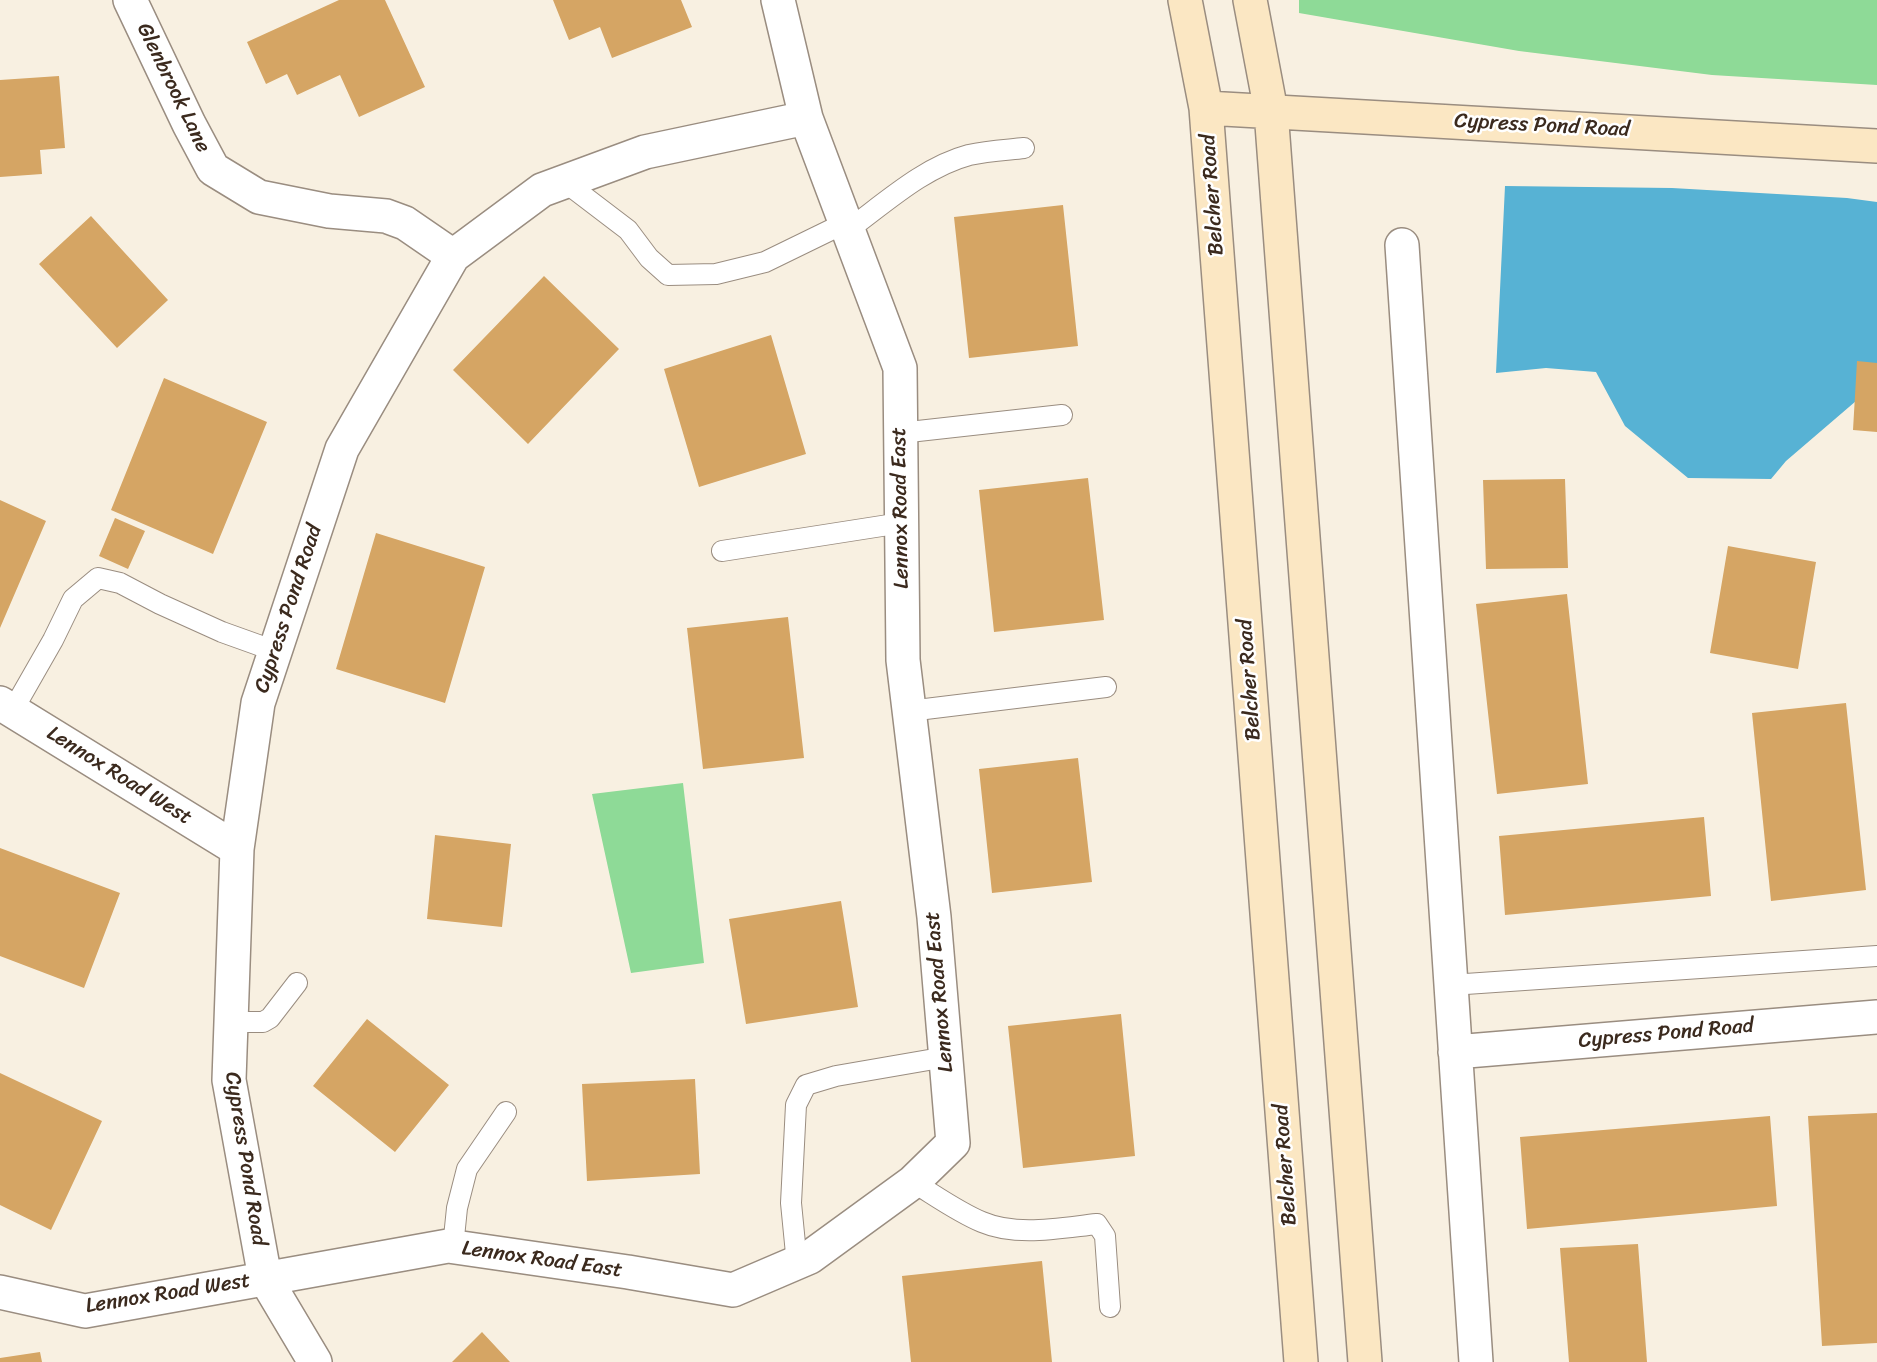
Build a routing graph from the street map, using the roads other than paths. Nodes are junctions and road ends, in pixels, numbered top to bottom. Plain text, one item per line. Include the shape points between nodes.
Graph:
1 (130, 0) edge
2 (778, 0) edge
3 (1185, 0) edge
4 (1250, 0) edge
5 (1206, 108) junction
6 (1271, 111) junction
7 (806, 118) junction
8 (1877, 146) edge
9 (1024, 148) dead end
10 (565, 182) junction
11 (847, 227) junction
12 (1402, 245) dead end
13 (453, 256) junction
14 (1062, 415) dead end
15 (900, 433) junction
16 (901, 523) junction
17 (722, 551) dead end
18 (275, 651) junction
19 (1106, 687) dead end
20 (6, 707) edge
21 (909, 711) junction
22 (237, 849) junction
23 (1877, 956) edge
24 (297, 983) dead end
25 (1451, 985) junction
26 (1877, 1017) edge
27 (231, 1022) junction
28 (1455, 1052) junction
29 (945, 1057) junction
30 (506, 1112) dead end
31 (913, 1182) junction
32 (453, 1247) junction
33 (797, 1264) junction
34 (265, 1278) junction
35 (0, 1292) edge
36 (1110, 1307) dead end
37 (315, 1362) edge
38 (1302, 1362) edge
39 (1365, 1362) edge
40 (1476, 1362) edge

1 - 13 street, Glenbrook Lane via 213,169 259,196 329,211 386,216 405,223
2 - 7 street, Lennox Road East
3 - 5 main road, Belcher Road
4 - 6 main road
5 - 6 main road, Cypress Pond Road
5 - 38 main road, Belcher Road
6 - 8 main road, Cypress Pond Road
6 - 39 main road
7 - 10 street, Cypress Pond Road via 645,152
7 - 11 street, Lennox Road East
9 - 11 lane via 969,155 931,171
10 - 11 lane via 628,230 668,275 716,274 765,262
10 - 13 street, Cypress Pond Road via 542,190
11 - 15 street, Lennox Road East via 900,368
12 - 25 street
13 - 18 street, Cypress Pond Road via 342,449
14 - 15 lane
15 - 16 street, Lennox Road East
16 - 17 lane
16 - 21 street, Lennox Road East via 903,660
18 - 20 lane via 222,632 120,583 98,578 73,599 53,640
18 - 22 street, Cypress Pond Road via 258,703
19 - 21 lane
20 - 22 street, Lennox Road West
21 - 29 street, Lennox Road East via 934,917
22 - 27 street, Cypress Pond Road
23 - 25 lane
24 - 27 lane via 270,1018 263,1022
25 - 28 street
26 - 28 street, Cypress Pond Road
27 - 34 street, Cypress Pond Road via 229,1080
28 - 40 street
29 - 31 street, Lennox Road East via 952,1143
29 - 33 lane via 836,1076 807,1085 796,1105 795,1116 791,1203
30 - 32 lane via 467,1169
31 - 33 street, Lennox Road East
31 - 36 lane via 983,1223 1035,1230 1097,1224 1106,1236
32 - 33 street, Lennox Road East via 733,1290
32 - 34 street, Lennox Road East
34 - 35 street, Lennox Road West via 85,1311
34 - 37 street, Cypress Pond Road

